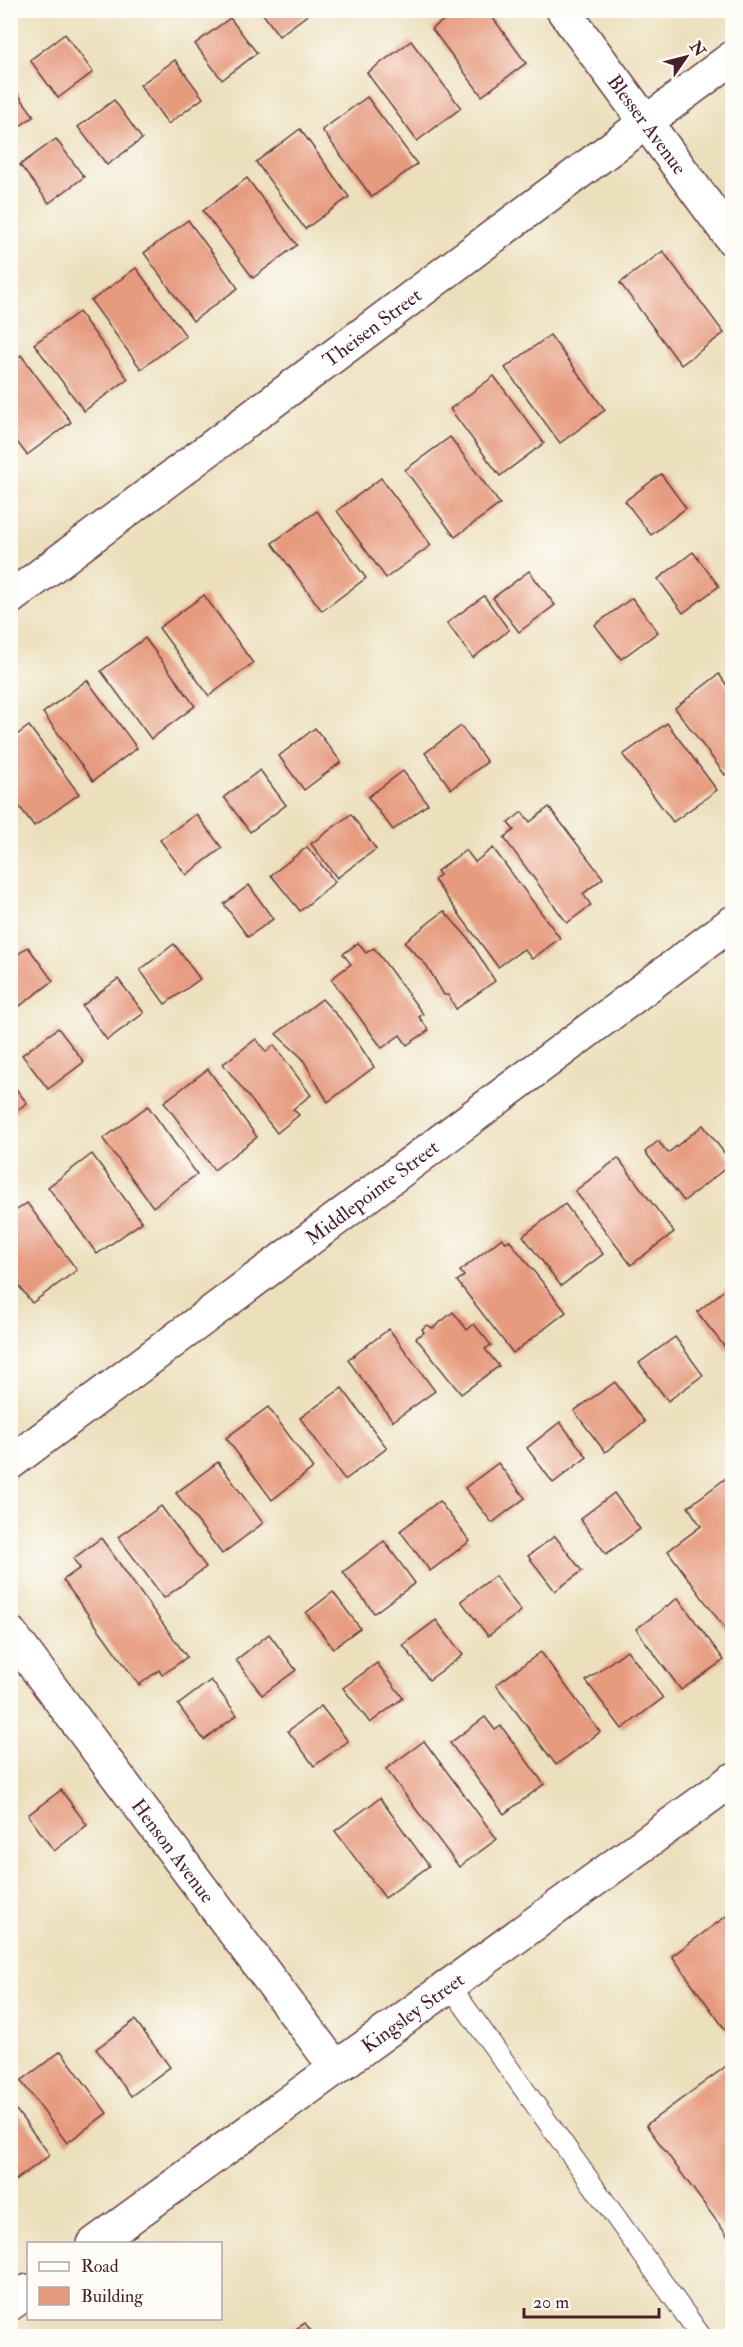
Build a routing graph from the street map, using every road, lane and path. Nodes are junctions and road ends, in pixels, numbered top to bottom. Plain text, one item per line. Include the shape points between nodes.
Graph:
1 (563, 10) edge
2 (732, 58) edge
3 (646, 123) junction
4 (732, 239) edge
5 (10, 598) edge
6 (732, 923) edge
7 (10, 1463) edge
8 (10, 1633) edge
9 (732, 1780) edge
10 (450, 1986) junction
11 (336, 2068) junction
12 (97, 2242) edge
13 (27, 2292) edge
14 (10, 2304) edge
15 (701, 2337) edge

1 - 3 street, Blesser Avenue
2 - 3 street, Theisen Street
3 - 4 street, Blesser Avenue
3 - 5 street, Theisen Street
6 - 7 street, Middlepointe Street
8 - 11 street, Henson Avenue
9 - 10 street, Kingsley Street
10 - 11 street, Kingsley Street
10 - 15 lane
11 - 12 street, Kingsley Street
13 - 14 street

